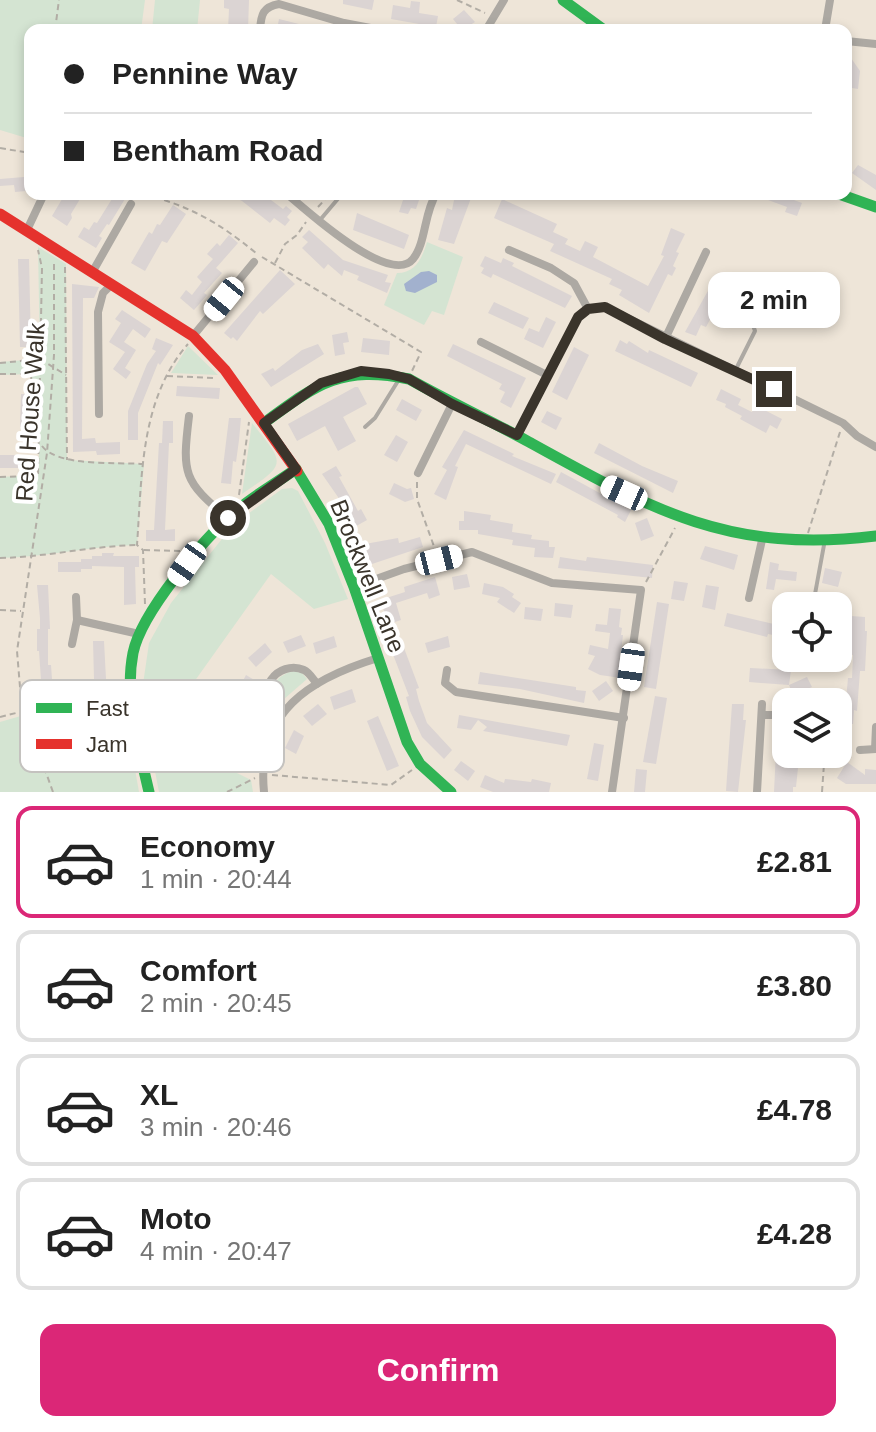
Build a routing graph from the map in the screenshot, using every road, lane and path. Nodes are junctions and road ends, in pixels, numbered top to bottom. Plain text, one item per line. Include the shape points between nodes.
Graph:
1 (59, 0) edge
2 (457, 0) edge
3 (504, 0) edge
4 (563, 0) edge
5 (830, 0) edge
6 (266, 3) edge
7 (477, 10) junction
8 (486, 14) dead end
9 (56, 24) edge
10 (261, 24) edge
11 (349, 24) edge
12 (483, 24) edge
13 (486, 24) edge
14 (596, 24) edge
15 (826, 24) edge
16 (852, 42) edge
17 (876, 44) edge
18 (0, 148) edge
19 (24, 152) edge
20 (852, 199) edge
21 (42, 200) edge
22 (166, 200) edge
23 (294, 200) edge
24 (326, 200) edge
25 (336, 200) edge
26 (433, 200) edge
27 (131, 204) dead end
28 (876, 207) edge
29 (0, 214) edge
30 (316, 218) junction
31 (32, 233) junction
32 (525, 246) dead end
33 (509, 250) dead end
34 (706, 252) dead end
35 (67, 254) junction
36 (521, 255) junction
37 (54, 259) dead end
38 (254, 262) dead end
39 (274, 264) junction
40 (93, 271) junction
41 (112, 284) junction
42 (751, 305) dead end
43 (588, 309) junction
44 (193, 336) junction
45 (665, 339) junction
46 (481, 342) dead end
47 (40, 359) junction
48 (0, 363) edge
49 (54, 369) junction
50 (735, 371) junction
51 (0, 374) edge
52 (547, 375) junction
53 (68, 376) junction
54 (165, 376) junction
55 (231, 378) junction
56 (404, 378) junction
57 (452, 404) junction
58 (252, 407) junction
59 (99, 414) dead end
60 (189, 416) dead end
61 (264, 423) junction
62 (843, 423) junction
63 (365, 427) dead end
64 (517, 435) junction
65 (40, 444) junction
66 (876, 447) edge
67 (47, 453) junction
68 (67, 460) junction
69 (144, 464) junction
70 (296, 469) junction
71 (418, 473) joint
72 (0, 477) edge
73 (232, 515) junction
74 (681, 518) junction
75 (876, 537) edge
76 (762, 540) junction
77 (805, 543) junction
78 (824, 543) junction
79 (137, 545) junction
80 (143, 550) junction
81 (199, 551) junction
82 (0, 558) edge
83 (31, 558) junction
84 (439, 560) junction
85 (354, 587) junction
86 (641, 590) junction
87 (815, 592) edge
88 (76, 597) dead end
89 (749, 598) dead end
90 (0, 610) edge
91 (22, 611) junction
92 (77, 620) junction
93 (146, 623) junction
94 (139, 634) junction
95 (72, 644) dead end
96 (378, 658) junction
97 (447, 670) dead end
98 (21, 680) edge
99 (131, 680) edge
100 (272, 680) edge
101 (317, 684) junction
102 (762, 704) dead end
103 (20, 711) edge
104 (284, 712) edge
105 (762, 715) junction
106 (772, 715) edge
107 (0, 717) edge
108 (624, 718) junction
109 (876, 727) edge
110 (875, 749) edge
111 (860, 750) joint
112 (420, 764) junction
113 (46, 772) edge
114 (145, 772) edge
115 (262, 774) junction
116 (53, 792) edge
117 (149, 792) edge
118 (227, 792) edge
119 (264, 792) edge
120 (451, 792) edge
121 (612, 792) edge
122 (757, 792) edge
123 (822, 792) edge

1 - 9 path
2 - 7 path
3 - 13 street
4 - 14 street
5 - 15 street
6 - 10 street
6 - 11 street
7 - 8 path
7 - 12 path
16 - 17 street
18 - 19 path
20 - 28 street
21 - 31 street
22 - 39 path via 223,226
23 - 30 street
24 - 30 path
25 - 30 lane
26 - 30 street via 418,249 403,265 355,248
27 - 40 street
29 - 31 street, Brockwell Lane
30 - 39 path via 285,244
31 - 35 street, Brockwell Lane
31 - 47 path via 42,268
32 - 36 street
33 - 36 street
34 - 45 street
35 - 40 street, Brockwell Lane
35 - 53 path
36 - 43 street via 574,283
37 - 49 path, Red House Walk
38 - 44 street
39 - 56 path via 421,352
40 - 41 street, Brockwell Lane
41 - 44 street, Brockwell Lane
41 - 59 street via 103,293 98,312
42 - 50 lane via 755,331
43 - 45 street via 605,307
43 - 52 street via 578,317
44 - 54 path
44 - 55 street, Brockwell Lane
45 - 50 street
46 - 52 street
47 - 48 path
47 - 49 path
47 - 65 path
49 - 53 path
49 - 67 path, Red House Walk
50 - 62 street
51 - 65 path via 31,374
52 - 64 street
53 - 68 path
54 - 55 path
54 - 69 path via 149,423
55 - 58 street, Brockwell Lane
56 - 57 street
56 - 61 street via 361,371 321,383
56 - 63 lane
57 - 64 street
57 - 71 street
58 - 61 street, Brockwell Lane
58 - 73 path
60 - 73 street via 184,459 189,478 200,496
61 - 70 street, Brockwell Lane
62 - 66 street
62 - 77 path
64 - 74 street via 596,480
65 - 67 path
65 - 72 path via 38,476
67 - 68 path
67 - 83 path, Red House Walk
68 - 69 path
69 - 79 path
70 - 73 street
70 - 85 street, Brockwell Lane via 329,524
71 - 84 path via 417,499
73 - 81 street
74 - 76 street
74 - 86 path
75 - 78 street
76 - 77 street
76 - 89 street
77 - 78 street
78 - 87 lane
79 - 80 path
79 - 83 path
80 - 81 path
80 - 93 path
81 - 93 street
82 - 83 path
83 - 91 path, Red House Walk
84 - 85 street
84 - 86 street via 472,552 552,583
85 - 96 street, Brockwell Lane
86 - 108 street
88 - 92 street
90 - 91 path
91 - 98 path, Red House Walk via 17,651
92 - 94 street
92 - 95 street
93 - 94 street
94 - 99 street
96 - 101 street
96 - 112 street, Brockwell Lane
97 - 108 street via 445,683 456,692
100 - 101 street via 296,669
101 - 104 street
102 - 105 street
103 - 107 path
105 - 106 street
105 - 122 street
108 - 121 street
109 - 110 street
110 - 111 street
111 - 123 path via 824,764
112 - 115 path via 391,785
112 - 120 street, Brockwell Lane
113 - 116 path, Red House Walk
114 - 117 street
115 - 118 path
115 - 119 street

